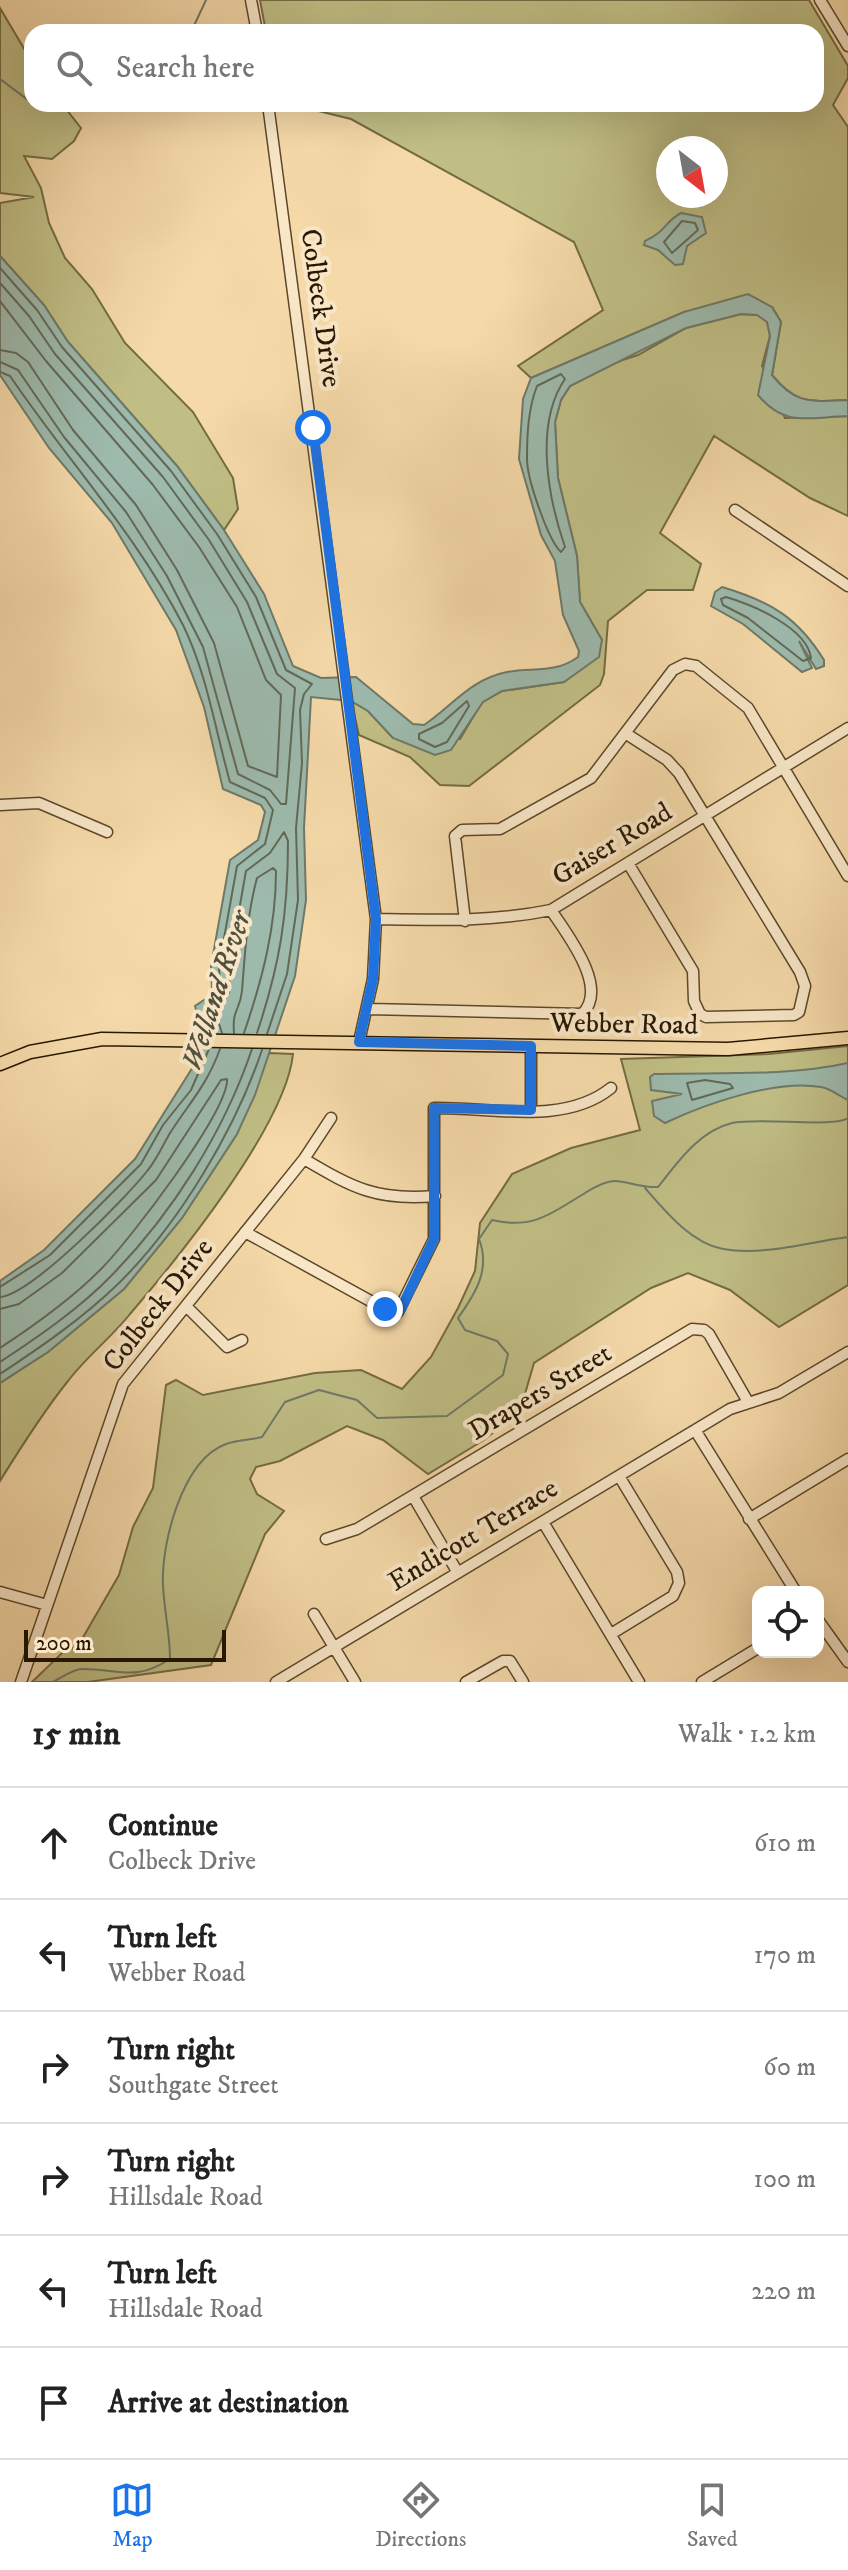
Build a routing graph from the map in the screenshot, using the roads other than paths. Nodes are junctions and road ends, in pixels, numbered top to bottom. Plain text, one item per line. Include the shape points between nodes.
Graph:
1 (251, 0) edge
2 (820, 0) edge
3 (256, 24) edge
4 (848, 46) edge
5 (269, 112) edge
6 (735, 510) dead end
7 (848, 586) edge
8 (848, 728) edge
9 (625, 733) junction
10 (783, 768) junction
11 (0, 805) edge
12 (705, 816) junction
13 (107, 832) dead end
14 (628, 863) junction
15 (848, 876) edge
16 (551, 910) junction
17 (376, 919) junction
18 (465, 921) junction
19 (369, 1009) junction
20 (848, 1038) edge
21 (359, 1042) junction
22 (63, 1045) junction
23 (531, 1046) junction
24 (0, 1064) edge
25 (0, 1071) edge
26 (611, 1088) dead end
27 (531, 1110) junction
28 (331, 1118) dead end
29 (304, 1159) junction
30 (435, 1196) junction
31 (245, 1232) junction
32 (186, 1306) junction
33 (242, 1340) dead end
34 (848, 1352) edge
35 (748, 1402) junction
36 (695, 1430) junction
37 (848, 1459) edge
38 (619, 1476) junction
39 (413, 1496) junction
40 (749, 1519) junction
41 (543, 1522) junction
42 (326, 1539) dead end
43 (458, 1573) junction
44 (792, 1586) edge
45 (0, 1592) edge
46 (47, 1605) junction
47 (314, 1614) dead end
48 (824, 1628) edge
49 (611, 1634) junction
50 (334, 1647) junction
51 (752, 1652) edge
52 (848, 1662) edge
53 (281, 1681) edge
54 (21, 1682) edge
55 (355, 1682) edge
56 (466, 1682) edge
57 (523, 1682) edge
58 (639, 1682) edge
59 (702, 1682) edge

1 - 3 street
2 - 4 street
5 - 17 street, Colbeck Drive
6 - 7 street
8 - 10 street, Gaiser Road
9 - 10 street via 673,670 690,664 748,708
9 - 12 street via 673,766
9 - 18 street via 598,771 561,796 500,829 462,830 455,836
10 - 12 street, Gaiser Road
10 - 15 street
11 - 13 street via 39,803
12 - 14 street, Gaiser Road
12 - 14 street via 800,972 805,986 799,1012 700,1014 695,1009 693,971
14 - 16 street, Gaiser Road
16 - 18 street, Gaiser Road
16 - 19 street via 588,970 590,1003 582,1014
17 - 18 street, Gaiser Road
17 - 19 street, Colbeck Drive
19 - 21 street, Colbeck Drive
20 - 23 main road, Webber Road via 728,1049
21 - 22 main road, Webber Road via 102,1039
21 - 23 main road, Webber Road
22 - 24 main road, Webber Road
22 - 25 main road, Webber Road
23 - 27 street
26 - 27 street via 581,1106
27 - 30 street via 434,1108
28 - 29 street, Colbeck Drive
29 - 30 street via 367,1193
29 - 31 street, Colbeck Drive
30 - 31 street via 434,1239 398,1312
31 - 32 street, Colbeck Drive
32 - 33 street via 227,1347
32 - 46 street, Colbeck Drive via 123,1384
34 - 35 street, Endicott Terrace via 779,1393
35 - 36 street, Endicott Terrace
35 - 39 street, Drapers Street via 709,1334 692,1329
36 - 38 street, Endicott Terrace
36 - 40 street
37 - 40 street
38 - 41 street, Endicott Terrace
38 - 49 street via 679,1583 669,1598
39 - 42 street, Drapers Street via 357,1529
39 - 43 street
40 - 44 street
41 - 43 street, Endicott Terrace
41 - 49 street
43 - 50 street, Endicott Terrace
45 - 46 street
46 - 54 street, Colbeck Drive
47 - 50 street
48 - 52 street
49 - 58 street
50 - 53 street, Endicott Terrace
50 - 55 street
51 - 59 street
56 - 57 street via 503,1661 510,1661

